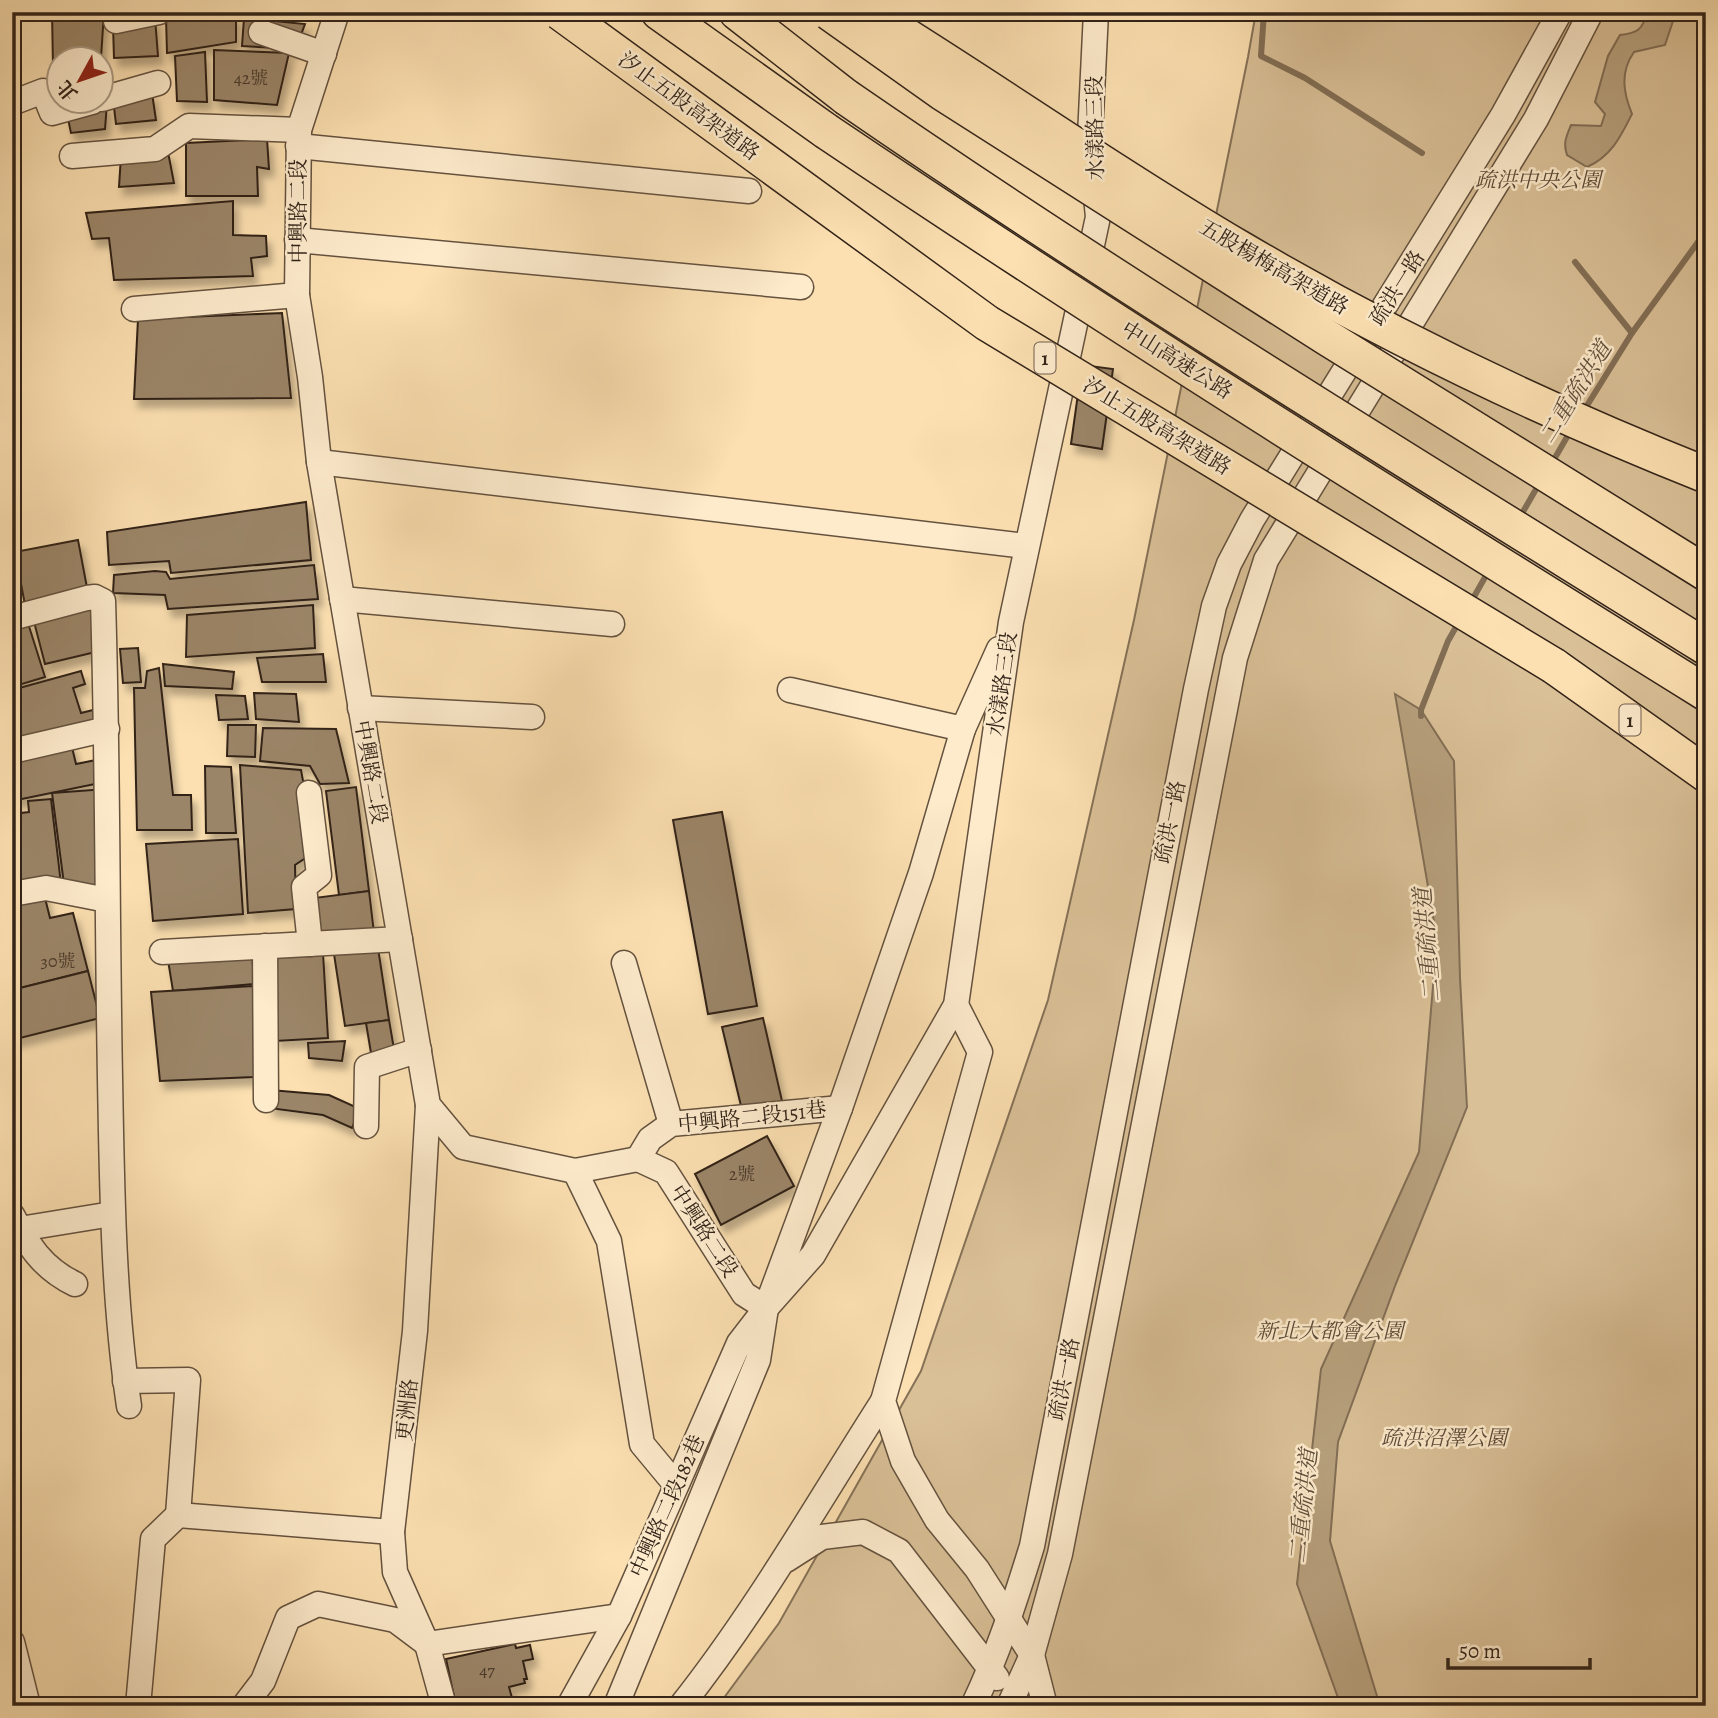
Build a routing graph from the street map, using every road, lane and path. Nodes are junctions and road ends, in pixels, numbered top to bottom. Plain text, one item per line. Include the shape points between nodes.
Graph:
1 (159, 12) edge
2 (337, 12) edge
3 (561, 12) edge
4 (659, 12) edge
5 (737, 12) edge
6 (829, 12) edge
7 (868, 12) edge
8 (1096, 12) edge
9 (1560, 12) edge
10 (1591, 12) edge
11 (116, 21) dead end
12 (261, 32) dead end
13 (324, 54) junction
14 (158, 83) dead end
15 (116, 95) edge
16 (46, 98) edge
17 (12, 103) edge
18 (298, 138) junction
19 (72, 156) dead end
20 (749, 191) dead end
21 (297, 240) junction
22 (801, 287) dead end
23 (297, 296) junction
24 (134, 309) dead end
25 (319, 462) junction
26 (1706, 475) edge
27 (1027, 546) junction
28 (1706, 573) edge
29 (342, 599) junction
30 (12, 618) edge
31 (1011, 622) junction
32 (612, 624) dead end
33 (1706, 647) edge
34 (1554, 666) junction
35 (790, 690) dead end
36 (1706, 693) edge
37 (360, 708) junction
38 (533, 717) dead end
39 (107, 729) junction
40 (963, 729) junction
41 (12, 751) edge
42 (1706, 759) edge
43 (1706, 774) edge
44 (309, 793) dead end
45 (12, 894) edge
46 (107, 900) junction
47 (400, 939) junction
48 (310, 944) junction
49 (265, 946) junction
50 (162, 952) dead end
51 (624, 963) dead end
52 (956, 1004) junction
53 (419, 1050) junction
54 (266, 1100) dead end
55 (428, 1105) junction
56 (840, 1108) junction
57 (671, 1124) junction
58 (366, 1126) dead end
59 (638, 1159) junction
60 (575, 1171) junction
61 (112, 1214) junction
62 (16, 1222) edge
63 (75, 1284) dead end
64 (766, 1308) junction
65 (125, 1381) junction
66 (883, 1401) junction
67 (129, 1406) dead end
68 (676, 1485) junction
69 (178, 1515) junction
70 (392, 1532) junction
71 (783, 1563) junction
72 (619, 1616) junction
73 (1010, 1620) junction
74 (12, 1642) edge
75 (427, 1644) junction
76 (1032, 1656) junction
77 (991, 1670) junction
78 (1013, 1703) edge
79 (29, 1706) edge
80 (138, 1706) edge
81 (244, 1706) edge
82 (444, 1706) edge
83 (569, 1706) edge
84 (616, 1706) edge
85 (681, 1706) edge
86 (973, 1706) edge
87 (1045, 1706) edge

1 - 11 street
2 - 13 street, 中興路二段
3 - 34 highway, 汐止五股高架道路 / 1, bridge via 987,323
4 - 36 highway, 中山高速公路, bridge via 1005,251
5 - 33 highway, 中山高速公路, bridge via 846,97 1170,314
6 - 28 highway, bridge via 943,93
7 - 26 highway, 五股楊梅高架道路, bridge via 1160,200 1313,291 1433,355 1604,435
8 - 27 street, 水漾路三段 via 1090,136 1098,217
9 - 73 street, 疏洪一路 via 1503,115 1252,520 1214,606 1032,1546
10 - 76 street, 疏洪一路 via 1536,119 1266,560 1235,658 1060,1554
12 - 13 street
13 - 18 street, 中興路二段
14 - 15 street
16 - 17 street via 43,91
18 - 19 street via 189,126 155,149
18 - 20 street
18 - 21 street, 中興路二段
21 - 22 street
21 - 23 street, 中興路二段
23 - 24 street
23 - 25 street, 中興路二段
25 - 27 street
25 - 29 street, 中興路二段
27 - 31 street, 水漾路三段
29 - 32 street
29 - 37 street, 中興路二段
30 - 39 street via 87,598 103,601
31 - 40 street
31 - 52 street, 水漾路三段
34 - 42 highway, 汐止五股高架道路 / 1
34 - 43 highway, 1
35 - 40 street
37 - 38 street
37 - 47 street, 中興路二段
39 - 41 street
39 - 46 street
40 - 56 street via 921,873
44 - 48 street via 319,875 304,887
45 - 46 street via 46,888
46 - 61 street
47 - 48 street
47 - 53 street, 中興路二段
48 - 49 street
49 - 50 street
49 - 54 street
51 - 57 street
52 - 64 street, 水漾路三段 via 813,1255
52 - 66 street via 980,1052
53 - 55 street, 中興路二段
53 - 58 street via 367,1067
55 - 60 street via 463,1147
55 - 70 street, 更洲路 via 415,1331
56 - 57 street, 中興路二段151巷
56 - 64 street
57 - 59 street, 中興路二段151巷 via 650,1139
59 - 60 street
59 - 64 street, 中興路二段 via 666,1172 744,1294
60 - 68 street via 608,1241 642,1444
61 - 62 street
61 - 65 street
62 - 63 street via 35,1254 61,1278
64 - 68 street, 中興路二段182巷 via 739,1343
64 - 84 street via 758,1360
65 - 67 street
65 - 69 street via 188,1380
66 - 71 street
66 - 73 street via 903,1461 937,1520
68 - 72 street, 中興路二段182巷
69 - 70 street
69 - 80 street via 153,1539
70 - 75 street, 更洲路 via 395,1572
71 - 77 street via 822,1537 863,1532 899,1551
71 - 85 street
72 - 75 street
72 - 83 street, 中興路二段182巷
73 - 76 street
73 - 77 street, 疏洪一路
74 - 79 street
75 - 81 street via 395,1620 318,1604 288,1618 263,1681
75 - 82 street, 更洲路
76 - 78 street, 疏洪一路
76 - 87 street
77 - 78 street
77 - 86 street, 疏洪一路

